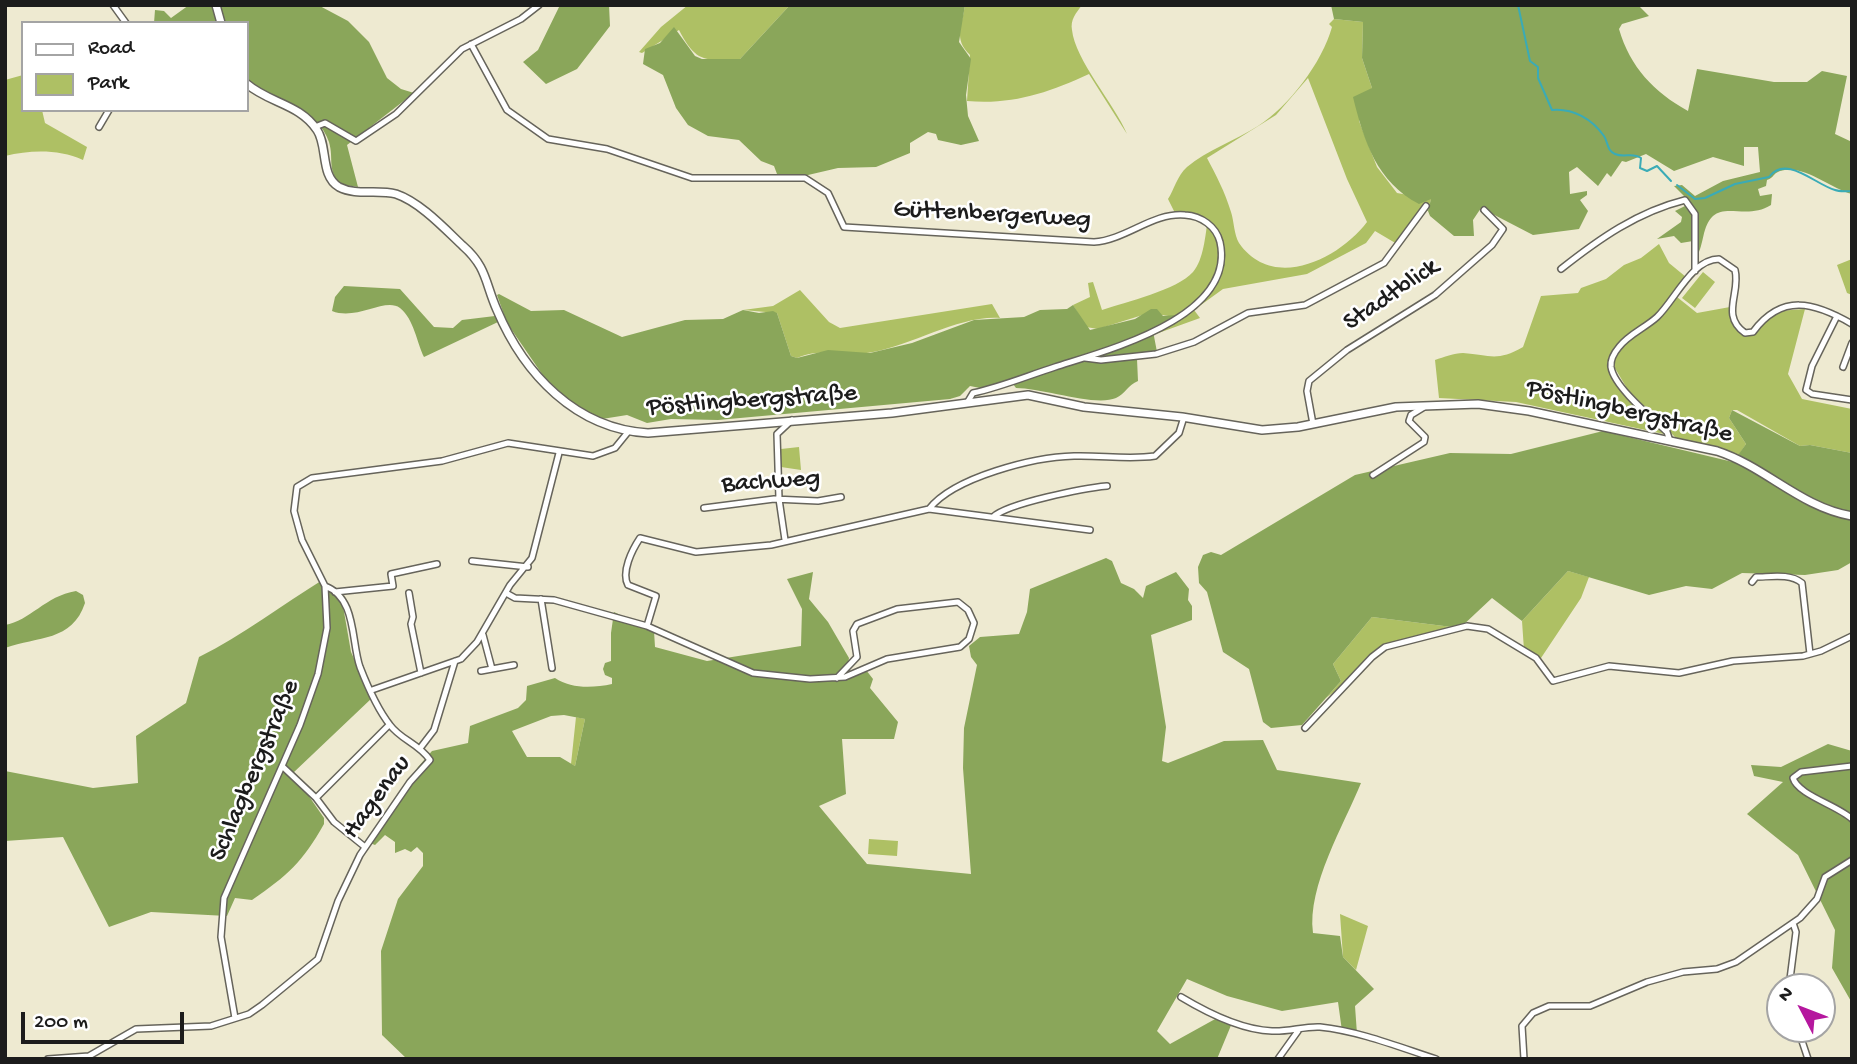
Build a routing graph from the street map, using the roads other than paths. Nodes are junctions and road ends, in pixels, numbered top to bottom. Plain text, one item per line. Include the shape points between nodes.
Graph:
1 (113, 5) edge
2 (539, 5) edge
3 (125, 21) edge
4 (471, 44) junction
5 (248, 85) edge
6 (108, 112) edge
7 (99, 127) dead end
8 (315, 127) junction
9 (1426, 206) dead end
10 (1485, 210) dead end
11 (1561, 269) dead end
12 (1695, 271) junction
13 (1837, 316) junction
14 (1852, 324) edge
15 (1852, 343) edge
16 (1085, 358) junction
17 (1843, 367) dead end
18 (1852, 400) edge
19 (967, 403) junction
20 (1424, 404) junction
21 (1184, 417) junction
22 (792, 420) junction
23 (1313, 423) junction
24 (628, 432) junction
25 (1670, 441) junction
26 (559, 453) junction
27 (1373, 475) dead end
28 (1107, 486) dead end
29 (841, 497) dead end
30 (779, 499) junction
31 (704, 508) dead end
32 (929, 509) junction
33 (1852, 516) edge
34 (993, 517) junction
35 (1090, 530) dead end
36 (785, 540) junction
37 (472, 561) dead end
38 (437, 564) dead end
39 (528, 567) junction
40 (1752, 582) dead end
41 (325, 586) junction
42 (335, 592) junction
43 (409, 593) dead end
44 (506, 593) junction
45 (541, 599) junction
46 (646, 626) junction
47 (483, 635) junction
48 (1852, 636) edge
49 (1810, 654) junction
50 (455, 661) junction
51 (514, 665) dead end
52 (552, 668) dead end
53 (492, 669) junction
54 (481, 671) dead end
55 (421, 673) junction
56 (837, 678) junction
57 (372, 690) junction
58 (389, 725) junction
59 (1305, 728) dead end
60 (421, 747) junction
61 (282, 766) junction
62 (1852, 766) edge
63 (316, 798) junction
64 (1852, 819) edge
65 (365, 847) junction
66 (1852, 860) edge
67 (1793, 923) junction
68 (1791, 973) edge
69 (1181, 997) dead end
70 (235, 1018) junction
71 (1298, 1031) junction
72 (89, 1058) edge
73 (48, 1059) edge
74 (1278, 1059) edge
75 (1436, 1059) edge
76 (1524, 1059) edge

1 - 3 street
2 - 4 street
4 - 8 street via 453,56 396,114 356,141 325,123
4 - 16 street, Güttenbergerweg via 507,110 548,139 607,149 692,178 805,178 828,194 840,224 1094,243 1118,238 1171,215 1193,216 1208,223 1219,236 1221,254 1216,276 1203,296 1155,332
5 - 8 main road via 303,114
6 - 7 street
8 - 24 main road, Pöstlingbergstraße via 323,141 327,172 336,184 349,190 400,195 461,244 485,271 505,326 543,383 577,412
9 - 16 street via 1384,263 1305,305 1248,313 1194,342 1156,354
10 - 23 street, Stadtblick via 1503,229 1500,237 1435,295 1314,375 1307,387
11 - 12 street via 1630,221 1685,200 1695,217
12 - 13 street via 1717,259 1734,268 1737,280 1732,314 1745,333 1753,332 1768,313 1787,307 1816,308
12 - 25 street via 1657,317 1619,346 1611,361 1619,381 1667,432
13 - 14 street
13 - 18 street via 1812,366 1806,390
15 - 17 street
16 - 19 street, Güttenbergerweg via 973,393
19 - 21 main road, Pöstlingbergstraße via 1034,395 1084,407
19 - 22 main road, Pöstlingbergstraße
20 - 23 main road, Pöstlingbergstraße
20 - 25 main road, Pöstlingbergstraße via 1514,408
20 - 27 street via 1409,421 1425,437 1424,442
21 - 23 main road, Pöstlingbergstraße via 1262,430
21 - 32 street via 1179,433 1155,456 1072,456 1025,464 960,486
22 - 24 main road, Pöstlingbergstraße
22 - 30 street via 777,434
24 - 26 street, Schlagbergstraße via 619,445 601,454
25 - 33 main road, Pöstlingbergstraße via 1735,458 1802,500
26 - 39 street
26 - 41 street, Schlagbergstraße via 508,443 442,461 301,482 294,498 296,519
28 - 34 street via 1045,499
29 - 30 street, Bachweg
30 - 31 street, Bachweg
30 - 36 street
32 - 34 street
32 - 36 street via 803,540
34 - 35 street
36 - 46 street via 696,551 640,538 625,578 628,585 656,596
37 - 39 street
38 - 42 street via 391,574 393,586
39 - 44 street
40 - 49 street via 1756,577 1777,577 1796,578 1801,583
41 - 42 street
41 - 61 street, Schlagbergstraße via 327,628 318,674
42 - 57 street, Hagenau via 350,616 359,665
43 - 55 street
44 - 45 street
44 - 47 street
45 - 46 street
45 - 52 street
46 - 56 street via 753,673 810,680
47 - 50 street
47 - 53 street
48 - 49 street
49 - 59 street via 1733,661 1679,673 1609,666 1553,681 1536,658 1488,629 1467,626 1385,647
50 - 55 street
50 - 60 street via 434,730
51 - 53 street
53 - 54 street
55 - 57 street
56 - 56 street via 887,659 960,647 971,635 971,614 954,602 897,609 857,624 853,631 857,657
57 - 58 street, Hagenau
58 - 60 street, Hagenau
58 - 63 street
60 - 65 street, Hagenau via 430,760
61 - 63 street
61 - 70 street, Schlagbergstraße via 222,907 221,937
62 - 64 street via 1797,773 1793,780 1800,789
63 - 65 street via 334,822
65 - 70 street, Hagenau via 338,901 318,959 262,1005
66 - 67 street via 1828,874 1813,904
67 - 68 street
67 - 76 street via 1723,968 1665,976 1590,1006 1540,1009 1522,1026
69 - 71 street via 1259,1029
70 - 72 street via 211,1026 136,1029
71 - 74 street
71 - 75 street via 1325,1028
72 - 73 street

